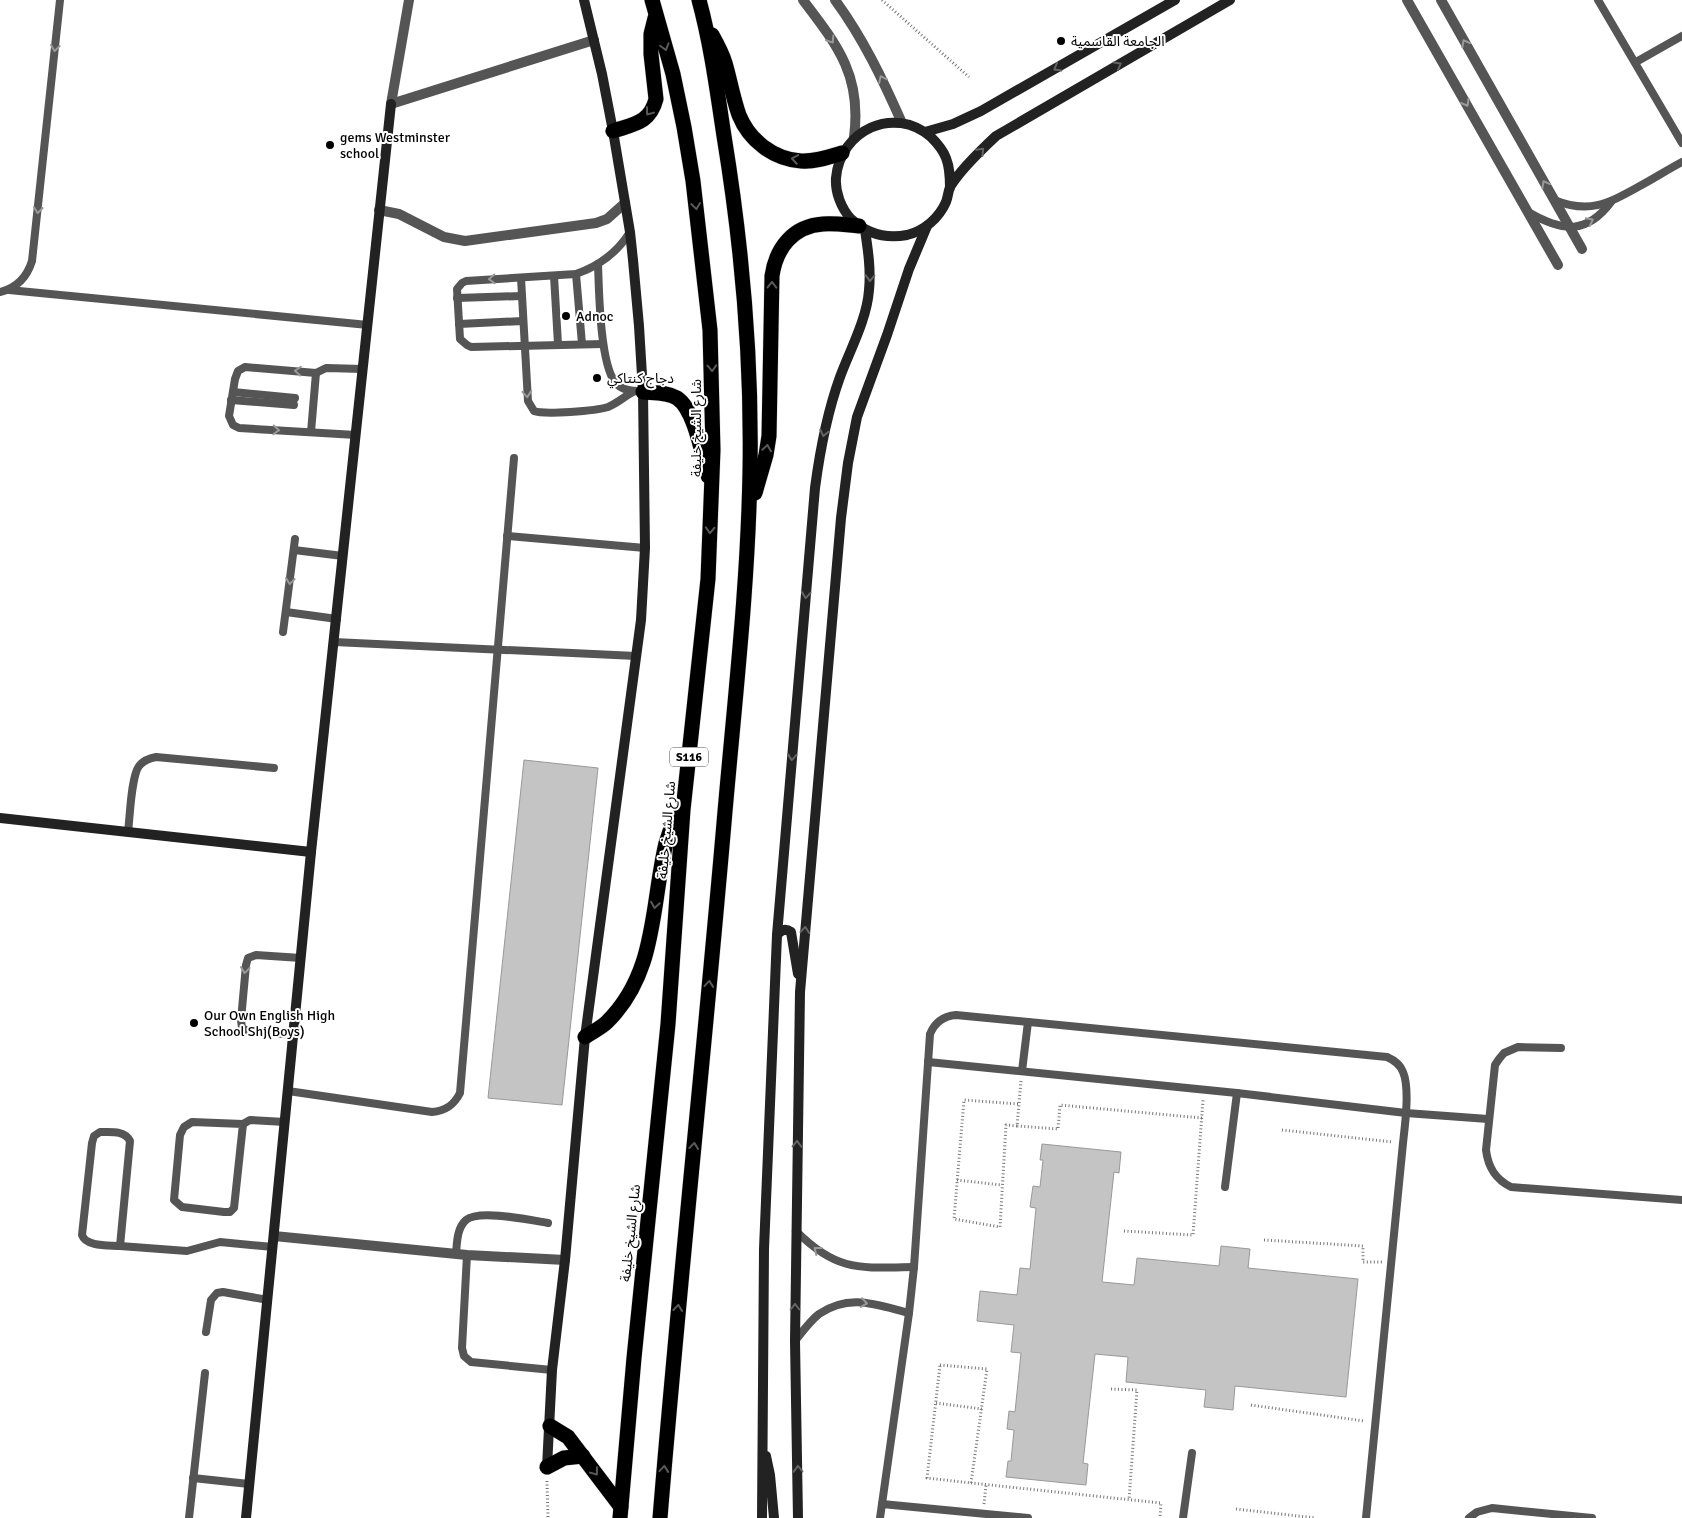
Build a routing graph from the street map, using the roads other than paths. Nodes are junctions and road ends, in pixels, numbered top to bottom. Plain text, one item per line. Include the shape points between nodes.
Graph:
1 (60, 0) edge
2 (409, 0) edge
3 (584, 0) edge
4 (699, 0) edge
5 (803, 0) edge
6 (835, 0) edge
7 (1175, 0) edge
8 (1230, 0) edge
9 (1407, 0) edge
10 (1441, 0) edge
11 (1598, 0) edge
12 (654, 7) edge
13 (706, 24) junction
14 (1682, 36) edge
15 (594, 40) junction
16 (1636, 62) junction
17 (391, 104) junction
18 (902, 123) junction
19 (613, 131) junction
20 (925, 132) junction
21 (854, 138) junction
22 (1682, 143) edge
23 (842, 153) junction
24 (1682, 162) edge
25 (950, 188) junction
26 (1554, 200) junction
27 (1612, 202) junction
28 (625, 203) junction
29 (379, 210) junction
30 (1530, 213) junction
31 (927, 226) junction
32 (1569, 227) junction
33 (862, 228) junction
34 (630, 232) junction
35 (1582, 249) dead end
36 (598, 264) junction
37 (1558, 265) dead end
38 (576, 274) junction
39 (554, 276) junction
40 (521, 278) junction
41 (9, 290) junction
42 (0, 292) edge
43 (522, 296) junction
44 (457, 298) junction
45 (523, 321) junction
46 (459, 324) junction
47 (368, 325) junction
48 (558, 344) junction
49 (582, 344) junction
50 (603, 344) junction
51 (524, 345) junction
52 (363, 370) junction
53 (316, 373) junction
54 (639, 392) junction
55 (232, 396) junction
56 (295, 401) dead end
57 (311, 432) junction
58 (356, 435) junction
59 (514, 458) dead end
60 (712, 490) junction
61 (749, 511) junction
62 (507, 536) junction
63 (296, 539) dead end
64 (644, 548) junction
65 (294, 550) junction
66 (343, 556) junction
67 (286, 612) junction
68 (337, 619) junction
69 (283, 632) dead end
70 (334, 642) junction
71 (497, 649) junction
72 (636, 656) junction
73 (274, 768) dead end
74 (683, 810) junction
75 (0, 818) edge
76 (128, 832) junction
77 (311, 852) junction
78 (777, 935) junction
79 (301, 958) junction
80 (800, 992) junction
81 (1028, 1022) junction
82 (294, 1035) junction
83 (585, 1037) junction
84 (1561, 1048) dead end
85 (928, 1062) junction
86 (1022, 1071) junction
87 (288, 1092) junction
88 (1237, 1093) junction
89 (1406, 1113) junction
90 (1488, 1119) junction
91 (285, 1122) junction
92 (243, 1124) junction
93 (1225, 1187) dead end
94 (1682, 1200) edge
95 (548, 1222) dead end
96 (796, 1231) junction
97 (274, 1236) junction
98 (120, 1246) junction
99 (273, 1247) junction
100 (456, 1254) junction
101 (467, 1255) junction
102 (565, 1260) junction
103 (914, 1267) junction
104 (268, 1300) junction
105 (909, 1313) junction
106 (206, 1332) dead end
107 (795, 1341) junction
108 (552, 1370) junction
109 (205, 1373) dead end
110 (550, 1426) junction
111 (762, 1443) junction
112 (1192, 1454) dead end
113 (582, 1456) junction
114 (547, 1467) joint
115 (193, 1478) junction
116 (249, 1484) junction
117 (882, 1504) junction
118 (620, 1512) edge
119 (982, 1516) edge
120 (189, 1518) edge
121 (246, 1518) edge
122 (660, 1518) edge
123 (762, 1518) edge
124 (774, 1518) edge
125 (798, 1518) edge
126 (880, 1518) edge
127 (1028, 1518) edge
128 (1183, 1518) edge
129 (1366, 1518) edge
130 (1468, 1518) edge
131 (1592, 1518) edge

1 -> 41 lane via 32,261 26,275
2 - 17 street
3 - 15 street
4 - 13 highway
5 -> 21 street via 850,73 857,116
18 -> 6 street via 877,70
7 -> 20 street via 981,111
25 -> 8 street via 996,136
9 -> 30 street
26 -> 10 street
11 - 16 lane
12 -> 19 highway via 650,44 656,99 654,107 643,120
12 -> 60 highway, شارع الشيخ خليفة / S116 via 684,126 700,235 712,370
23 -> 13 highway via 822,160 801,161 781,157 763,147 749,133 739,115 724,61
13 - 61 highway via 730,169 744,293 750,394
14 - 16 lane
15 - 17 street
15 - 19 street
16 - 22 lane
17 - 29 street
18 - 20 street
18 - 21 street via 884,123 868,128
19 - 28 street
20 - 25 street via 946,156
21 - 23 street
23 - 33 street via 837,168 839,200 847,215
24 - 27 lane
25 - 31 street via 946,203
26 - 27 lane via 1587,207
26 - 32 street
32 -> 27 lane via 1597,218
28 - 29 street via 607,219 596,223 465,241 444,238 399,214
28 - 34 street
29 - 47 street
30 - 32 lane
30 - 37 street
31 - 33 street via 912,234 896,237 880,236
80 -> 31 street via 848,463 857,417
32 - 35 street
61 -> 33 highway via 768,441 772,276 778,253 792,235 813,225
33 -> 78 street via 870,270 869,291 829,412 815,488
34 - 36 lane via 616,251
34 - 54 street via 639,326
36 - 38 lane
36 - 50 lane
38 - 39 lane
38 - 49 lane
39 - 40 lane
39 - 48 lane
40 - 43 lane
40 -> 44 lane via 466,281 459,285
41 - 42 lane
41 - 47 lane
43 - 44 lane
43 - 45 lane
44 - 46 lane
45 - 46 lane
45 - 51 lane
46 - 51 lane via 460,338 467,346
47 - 52 street
48 - 49 lane
48 - 51 lane
49 - 50 lane
50 - 54 lane via 614,381 624,390
51 -> 54 lane via 528,401 539,413 603,408
52 - 53 lane via 326,368
52 - 58 street
53 -> 55 lane via 245,367 236,375
53 - 57 lane
54 - 60 highway via 668,394 689,411
54 - 64 street
55 - 56 lane
55 -> 57 lane via 229,419 236,427
57 - 58 lane
58 - 66 street
59 - 62 lane
60 -> 74 highway, شارع الشيخ خليفة / S116 via 708,580
122 -> 61 highway via 722,853
62 - 64 lane
62 - 71 lane
63 - 65 lane
64 - 72 street
65 - 66 lane
65 -> 67 lane
66 - 68 street
67 - 68 lane
67 - 69 lane
68 - 70 street
70 - 71 lane
70 - 77 street
71 - 72 lane
71 - 87 lane via 460,1093 452,1105 432,1112
72 - 83 street
73 - 76 lane via 156,757 146,760 134,777
74 -> 83 highway via 666,843 640,976 619,1009 606,1023
74 - 118 highway, شارع الشيخ خليفة / S116 via 668,1024
75 - 76 street
76 - 77 street
77 - 79 street
78 - 80 street via 784,929 793,936
78 - 111 street via 764,1249
79 - 82 street
79 -> 82 lane via 252,956 246,961 242,1028
96 -> 80 street
81 - 85 lane via 956,1015 941,1019 930,1034
81 - 86 lane
81 - 89 lane via 1387,1057 1403,1072
82 - 87 street
83 - 102 street
84 - 90 lane via 1526,1046 1504,1053 1495,1066
85 - 86 lane
85 - 103 lane
86 - 88 lane
87 - 91 street
88 - 89 lane
88 - 93 lane
89 - 90 lane
89 - 129 lane
90 - 94 lane via 1488,1163 1496,1178 1510,1187
91 - 92 lane via 250,1120
91 - 97 street
92 - 92 lane via 197,1122 184,1127 173,1192 176,1203 182,1207 232,1210
95 - 100 lane via 485,1215 472,1217 466,1220 459,1232
103 -> 96 lane via 864,1268 849,1265 824,1255
107 -> 96 street
97 - 99 street
97 - 100 street
98 - 98 lane via 130,1141 123,1133 100,1132 92,1143 82,1235 87,1242
98 - 99 lane via 187,1250 220,1242
99 - 104 street
100 - 101 street
101 - 102 street
101 - 108 lane via 464,1356 471,1362
102 - 108 street
103 - 105 lane
104 - 106 lane via 217,1293 211,1300
104 - 116 street
107 -> 105 lane via 818,1315 846,1302 862,1302
105 - 117 lane
125 -> 107 street
108 - 110 street
109 - 115 lane
110 - 113 highway via 564,1433
110 - 114 street
111 - 123 street
111 - 124 street via 770,1475
112 - 128 lane
113 - 114 highway via 564,1458
113 -> 118 highway
115 - 116 lane
115 - 120 lane
116 - 121 street
117 - 119 lane
117 - 126 lane
119 - 127 lane
130 - 131 lane via 1492,1508

